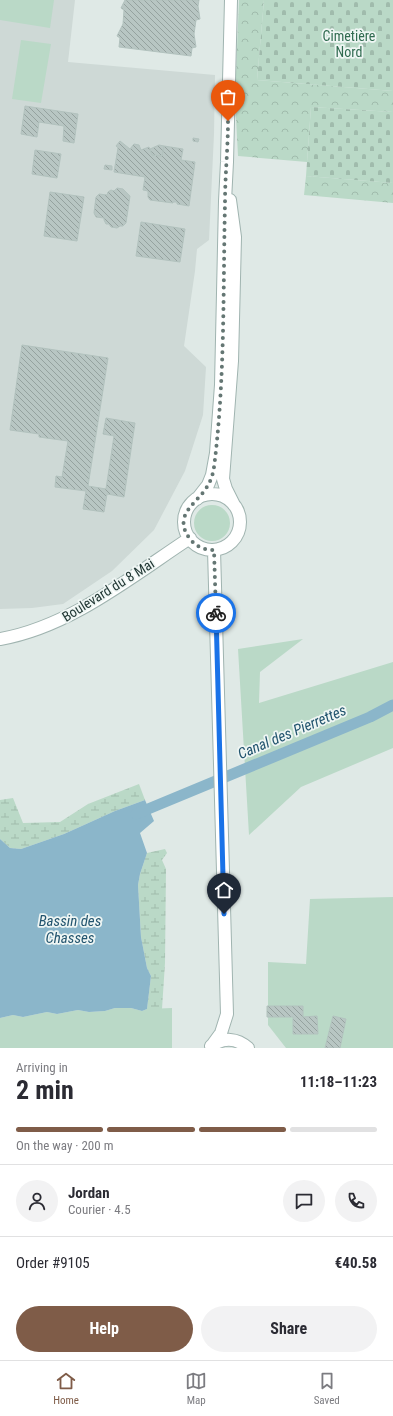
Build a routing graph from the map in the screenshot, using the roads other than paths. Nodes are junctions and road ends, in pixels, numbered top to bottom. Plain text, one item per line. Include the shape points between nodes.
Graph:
1 (231, 0) edge
2 (227, 162) junction
3 (197, 499) junction
4 (234, 505) junction
5 (190, 538) junction
6 (214, 550) junction
7 (0, 639) edge
8 (227, 1014) junction
9 (244, 1045) edge
10 (211, 1046) edge

1 - 2 street
2 - 3 street via 218,431 212,475
2 - 4 street via 235,237 231,383 223,478
3 - 4 street via 219,495
3 - 5 street via 189,506 185,517 185,528
4 - 6 street via 240,519 238,534 228,545
5 - 6 street via 200,547
5 - 7 street, Boulevard du 8 Mai via 75,613 41,628
6 - 8 street
8 - 9 street via 232,1028
8 - 10 street via 220,1033
9 - 10 street via 228,1040

